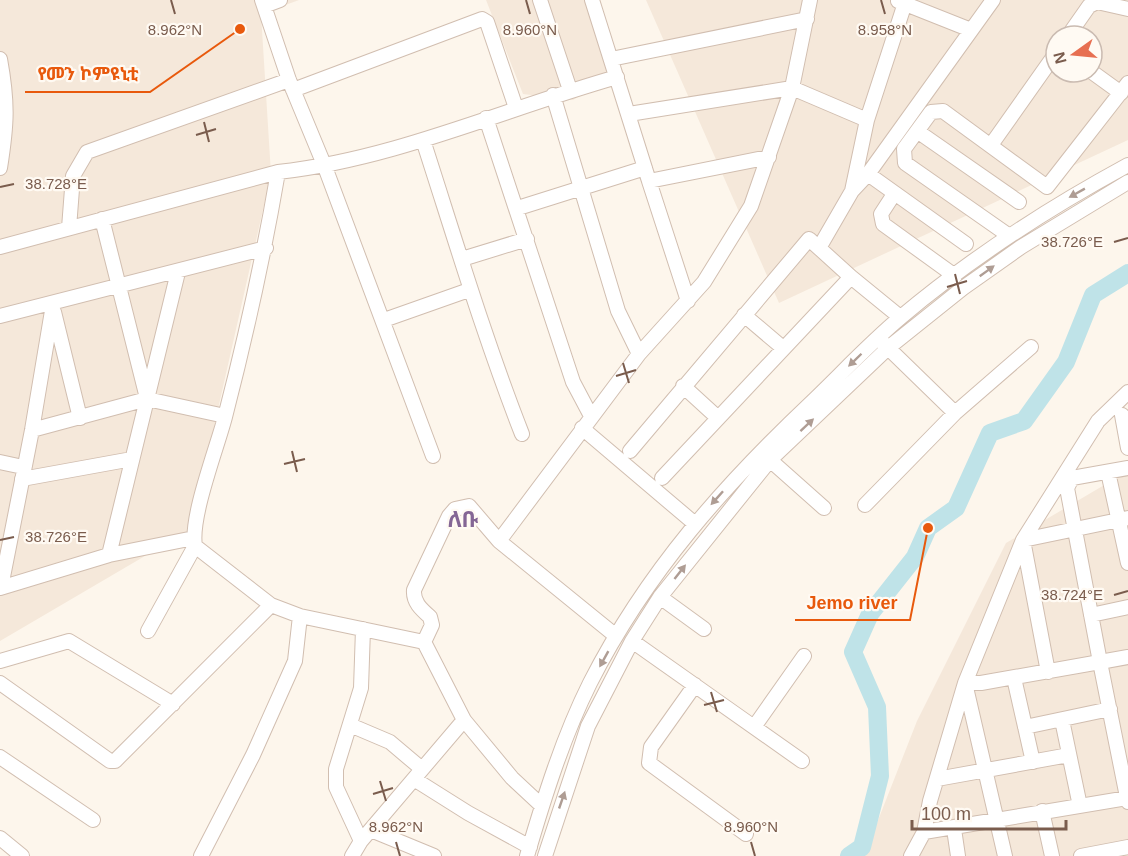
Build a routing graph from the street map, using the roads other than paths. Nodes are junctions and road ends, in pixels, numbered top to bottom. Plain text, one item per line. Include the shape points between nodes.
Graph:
1 (280, 0) edge
2 (540, 0) edge
3 (592, 0) edge
4 (810, 0) edge
5 (993, 0) edge
6 (901, 1) edge
7 (1096, 1) edge
8 (263, 3) edge
9 (1128, 9) edge
10 (807, 19) junction
11 (1076, 24) edge
12 (971, 30) junction
13 (0, 58) edge
14 (611, 59) junction
15 (1044, 70) edge
16 (617, 77) junction
17 (1104, 78) edge
18 (291, 85) junction
19 (792, 88) junction
20 (1124, 88) edge
21 (570, 90) junction
22 (553, 95) junction
23 (516, 108) junction
24 (629, 114) junction
25 (486, 118) junction
26 (867, 120) junction
27 (4, 123) edge
28 (917, 131) junction
29 (423, 140) junction
30 (991, 145) junction
31 (769, 157) junction
32 (1128, 165) edge
33 (325, 167) junction
34 (0, 168) edge
35 (278, 172) junction
36 (647, 174) junction
37 (868, 174) junction
38 (1128, 182) edge
39 (579, 189) junction
40 (852, 191) junction
41 (894, 194) junction
42 (1019, 202) dead end
43 (518, 208) junction
44 (102, 219) junction
45 (69, 228) junction
46 (1008, 235) junction
47 (527, 239) junction
48 (966, 244) dead end
49 (0, 247) edge
50 (266, 248) junction
51 (819, 248) junction
52 (462, 259) junction
53 (178, 272) junction
54 (955, 276) junction
55 (851, 277) junction
56 (117, 288) junction
57 (469, 290) junction
58 (688, 301) junction
59 (53, 305) junction
60 (744, 315) junction
61 (0, 316) edge
62 (900, 318) junction
63 (384, 320) junction
64 (883, 343) junction
65 (1031, 347) dead end
66 (783, 348) junction
67 (639, 354) junction
68 (683, 386) junction
69 (1128, 392) edge
70 (147, 399) junction
71 (955, 413) junction
72 (1125, 414) edge
73 (225, 416) junction
74 (591, 416) junction
75 (80, 418) junction
76 (718, 418) junction
77 (1098, 421) junction
78 (582, 428) junction
79 (32, 430) junction
80 (522, 434) dead end
81 (1128, 448) edge
82 (630, 451) dead end
83 (432, 456) dead end
84 (132, 459) junction
85 (770, 460) junction
86 (0, 462) edge
87 (1128, 468) edge
88 (1108, 472) junction
89 (23, 473) junction
90 (662, 478) dead end
91 (1063, 483) junction
92 (865, 505) dead end
93 (824, 508) dead end
94 (1123, 519) edge
95 (694, 523) junction
96 (1073, 528) junction
97 (1023, 540) junction
98 (499, 541) junction
99 (195, 542) junction
100 (109, 555) junction
101 (1128, 563) edge
102 (0, 587) edge
103 (660, 597) junction
104 (271, 606) junction
105 (1128, 607) edge
106 (1090, 615) junction
107 (300, 616) junction
108 (363, 629) junction
109 (704, 629) dead end
110 (148, 631) dead end
111 (616, 636) junction
112 (632, 641) junction
113 (424, 642) junction
114 (804, 656) dead end
115 (1128, 657) edge
116 (0, 661) edge
117 (1100, 662) junction
118 (1048, 672) junction
119 (1014, 678) junction
120 (0, 683) edge
121 (965, 683) junction
122 (695, 685) junction
123 (173, 705) junction
124 (1110, 709) junction
125 (464, 720) junction
126 (1062, 720) junction
127 (350, 725) junction
128 (754, 727) junction
129 (1025, 727) junction
130 (1123, 748) edge
131 (1069, 755) junction
132 (0, 757) edge
133 (802, 761) dead end
134 (1033, 762) junction
135 (987, 770) junction
136 (418, 774) junction
137 (937, 779) junction
138 (1128, 799) edge
139 (543, 806) junction
140 (1080, 806) junction
141 (1042, 811) junction
142 (93, 820) dead end
143 (998, 820) junction
144 (954, 829) junction
145 (371, 830) junction
146 (924, 832) junction
147 (746, 834) dead end
148 (0, 838) edge
149 (361, 841) junction
150 (1128, 847) edge
151 (529, 852) edge
152 (1089, 855) edge
153 (22, 856) edge
154 (201, 856) edge
155 (352, 856) edge
156 (434, 856) edge
157 (545, 856) edge
158 (912, 856) edge
159 (958, 856) edge
160 (1005, 856) edge
161 (1052, 856) edge

1 - 8 street
2 - 21 street
3 - 14 street
4 - 10 street
5 - 12 street
6 - 12 street
6 - 26 street
7 - 9 street
7 - 11 street
8 - 18 street
10 - 14 street
10 - 19 street
12 - 37 street
13 - 27 street via 6,92
14 - 16 street
15 - 30 street
16 - 21 street
16 - 24 street
17 - 20 street
18 - 23 street via 482,19 487,22
18 - 33 street
18 - 45 street via 87,152 73,176
19 - 24 street
19 - 26 street
19 - 31 street
20 - 30 street via 1047,187
21 - 22 street
22 - 23 street
22 - 39 street
23 - 25 street
24 - 36 street
25 - 29 street
25 - 43 street
26 - 40 street
27 - 34 street
28 - 30 street via 931,112 942,111
28 - 42 street
28 - 46 street via 904,149 905,163
29 - 33 street
29 - 52 street
31 - 36 street
31 - 58 street via 751,206
32 -> 46 street
33 - 35 street
33 - 63 street
35 - 44 street
35 - 50 street
36 - 39 street
36 - 58 street
37 - 40 street
37 - 41 street
64 -> 38 street via 1021,247
39 - 43 street
39 - 67 street via 618,310
40 - 51 street
41 - 48 street
41 - 54 street via 881,214 883,224
43 - 47 street
44 - 45 street
44 - 56 street
45 - 49 street
46 - 54 street
47 - 52 street
47 - 74 street via 573,382
50 - 53 street
50 - 73 street
51 - 55 street
51 - 60 street via 809,239
52 - 57 street
53 - 56 street
53 - 70 street
54 - 62 street
55 - 62 street
55 - 66 street
56 - 59 street
56 - 70 street
57 - 63 street
57 - 80 street
58 - 67 street
59 - 61 street
59 - 75 street
59 - 79 street
60 - 66 street
60 - 68 street
62 - 64 street
63 - 83 street
64 - 71 street
85 -> 64 street
64 -> 95 street via 756,454
65 - 71 street
66 - 76 street
67 - 74 street
68 - 76 street
68 - 82 street
69 - 77 street
70 - 73 street
70 - 75 street
70 - 84 street
71 - 92 street
72 - 77 street
72 - 81 street
73 - 99 street
74 - 78 street
75 - 79 street
76 - 90 street
77 - 91 street
78 - 95 street
78 - 98 street
79 - 89 street
84 - 89 street
84 - 100 street
85 - 93 street
103 -> 85 street
86 - 89 street
87 - 88 street
88 - 91 street
88 - 94 street
89 - 102 street
91 - 96 street
91 - 97 street
94 - 96 street
94 - 101 street
95 - 111 street
96 - 97 street
96 - 106 street
97 - 118 street
97 - 121 street
98 - 111 street
98 - 113 street via 469,506 455,509 449,516 414,590 413,597 432,625
99 - 100 street
99 - 104 street
99 - 110 street
100 - 102 street
103 - 109 street
103 - 112 street
104 - 107 street
104 - 123 street
105 - 106 street
106 - 117 street
107 - 108 street
107 - 154 street via 295,661
108 - 113 street
108 - 127 street via 361,688
111 -> 139 street via 577,712
112 - 122 street
157 -> 112 street via 588,726
113 - 125 street
114 - 128 street
115 - 117 street
116 - 123 street via 69,641
117 - 118 street
117 - 124 street
118 - 119 street
119 - 121 street
119 - 129 street
120 - 123 street via 110,760 118,758
121 - 135 street
121 - 137 street
122 - 128 street
122 - 147 street via 651,747 649,763
124 - 126 street
124 - 130 street
125 - 136 street
125 - 139 street via 512,778
126 - 129 street
126 - 131 street
127 - 136 street via 390,742
127 - 149 street via 336,769 336,787
128 - 133 street
129 - 134 street
130 - 138 street
131 - 134 street
131 - 140 street
132 - 142 street
134 - 135 street
135 - 137 street
135 - 143 street
136 - 145 street
136 - 151 street
137 - 146 street
138 - 140 street
139 - 151 street
140 - 141 street
141 - 143 street
141 - 161 street
143 - 144 street
143 - 160 street
144 - 146 street
144 - 159 street
145 - 149 street
145 - 156 street
146 - 158 street
148 - 153 street
149 - 155 street
150 - 152 street

